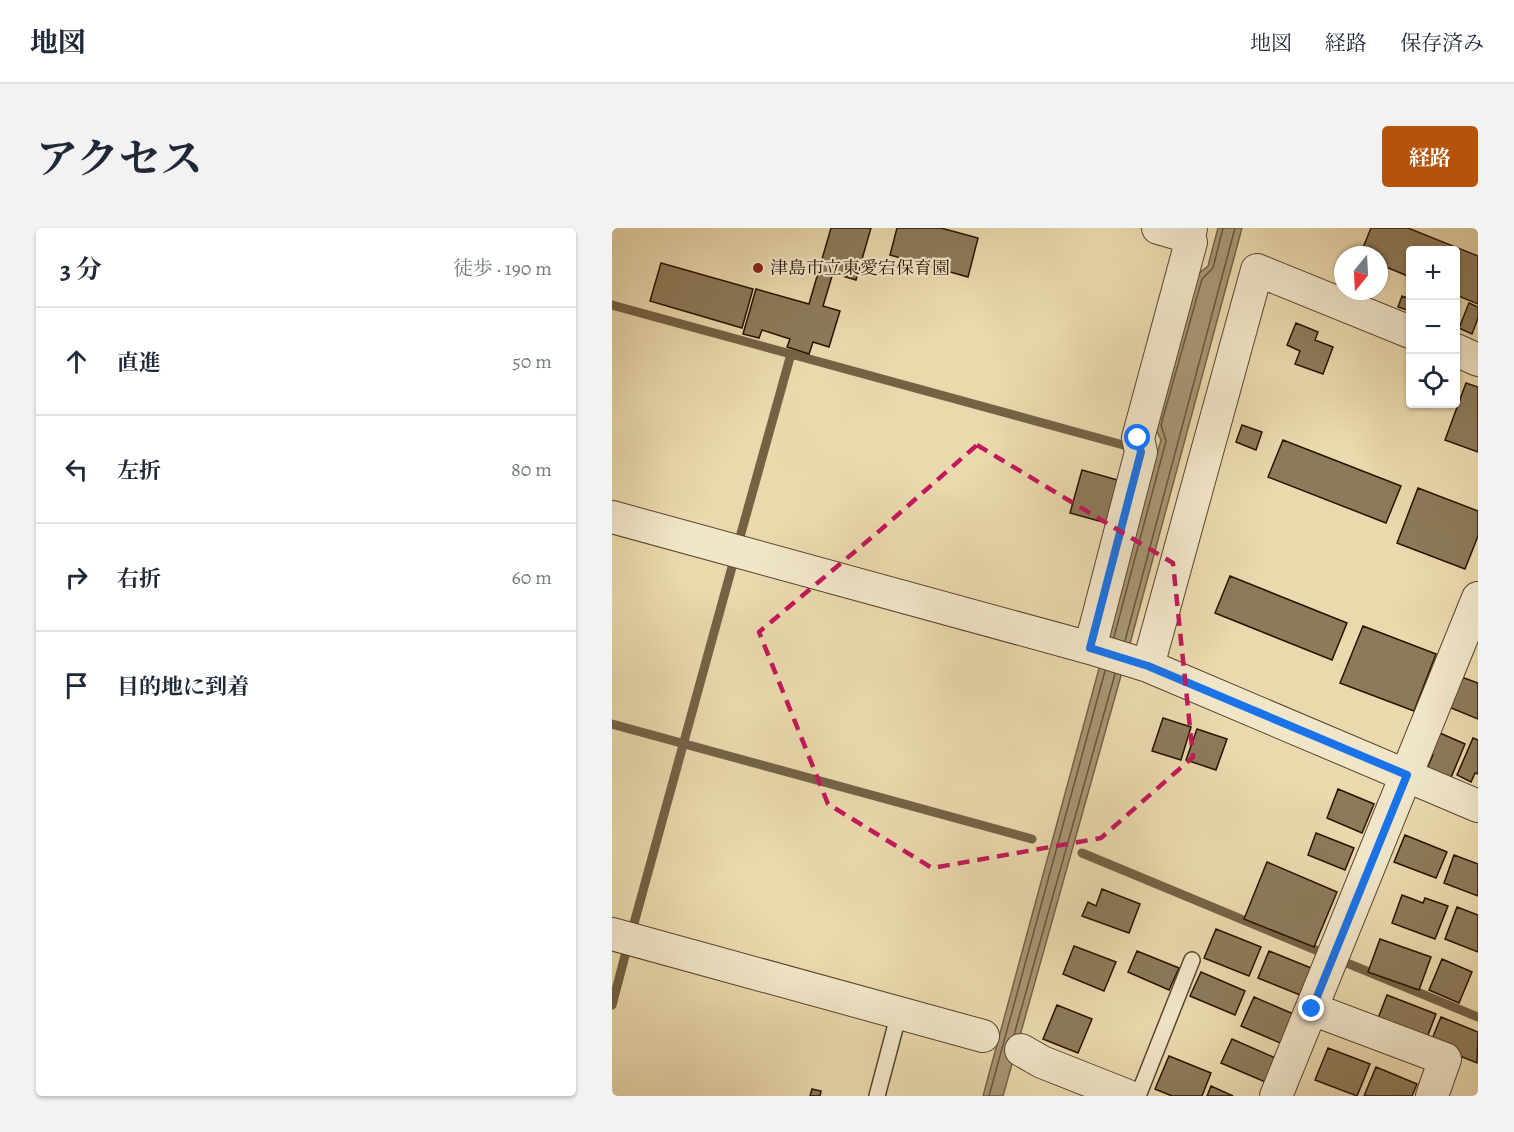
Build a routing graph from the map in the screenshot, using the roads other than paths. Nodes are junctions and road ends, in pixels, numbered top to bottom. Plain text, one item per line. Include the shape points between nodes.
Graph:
1 (1158, 228) edge
2 (1190, 232) edge
3 (1406, 330) edge
4 (1460, 352) edge
5 (1478, 360) edge
6 (612, 517) edge
7 (1478, 598) edge
8 (1472, 632) edge
9 (1092, 649) junction
10 (1138, 663) junction
11 (1407, 775) junction
12 (1478, 806) edge
13 (612, 934) edge
14 (1192, 960) dead end
15 (1312, 1009) junction
16 (899, 1013) junction
17 (982, 1036) dead end
18 (1021, 1050) dead end
19 (877, 1096) edge
20 (1128, 1096) edge
21 (1138, 1096) edge
22 (1276, 1096) edge
23 (1432, 1096) edge

1 - 2 street
2 - 9 street via 1191,242 1138,438 1141,452
3 - 10 street via 1257,270
4 - 5 street
6 - 9 street
7 - 8 street
8 - 11 street
9 - 10 street
10 - 11 street
11 - 12 street
11 - 15 street
13 - 16 street
14 - 21 lane
15 - 22 street
15 - 23 street via 1445,1059
16 - 17 street
16 - 19 lane
18 - 20 street

